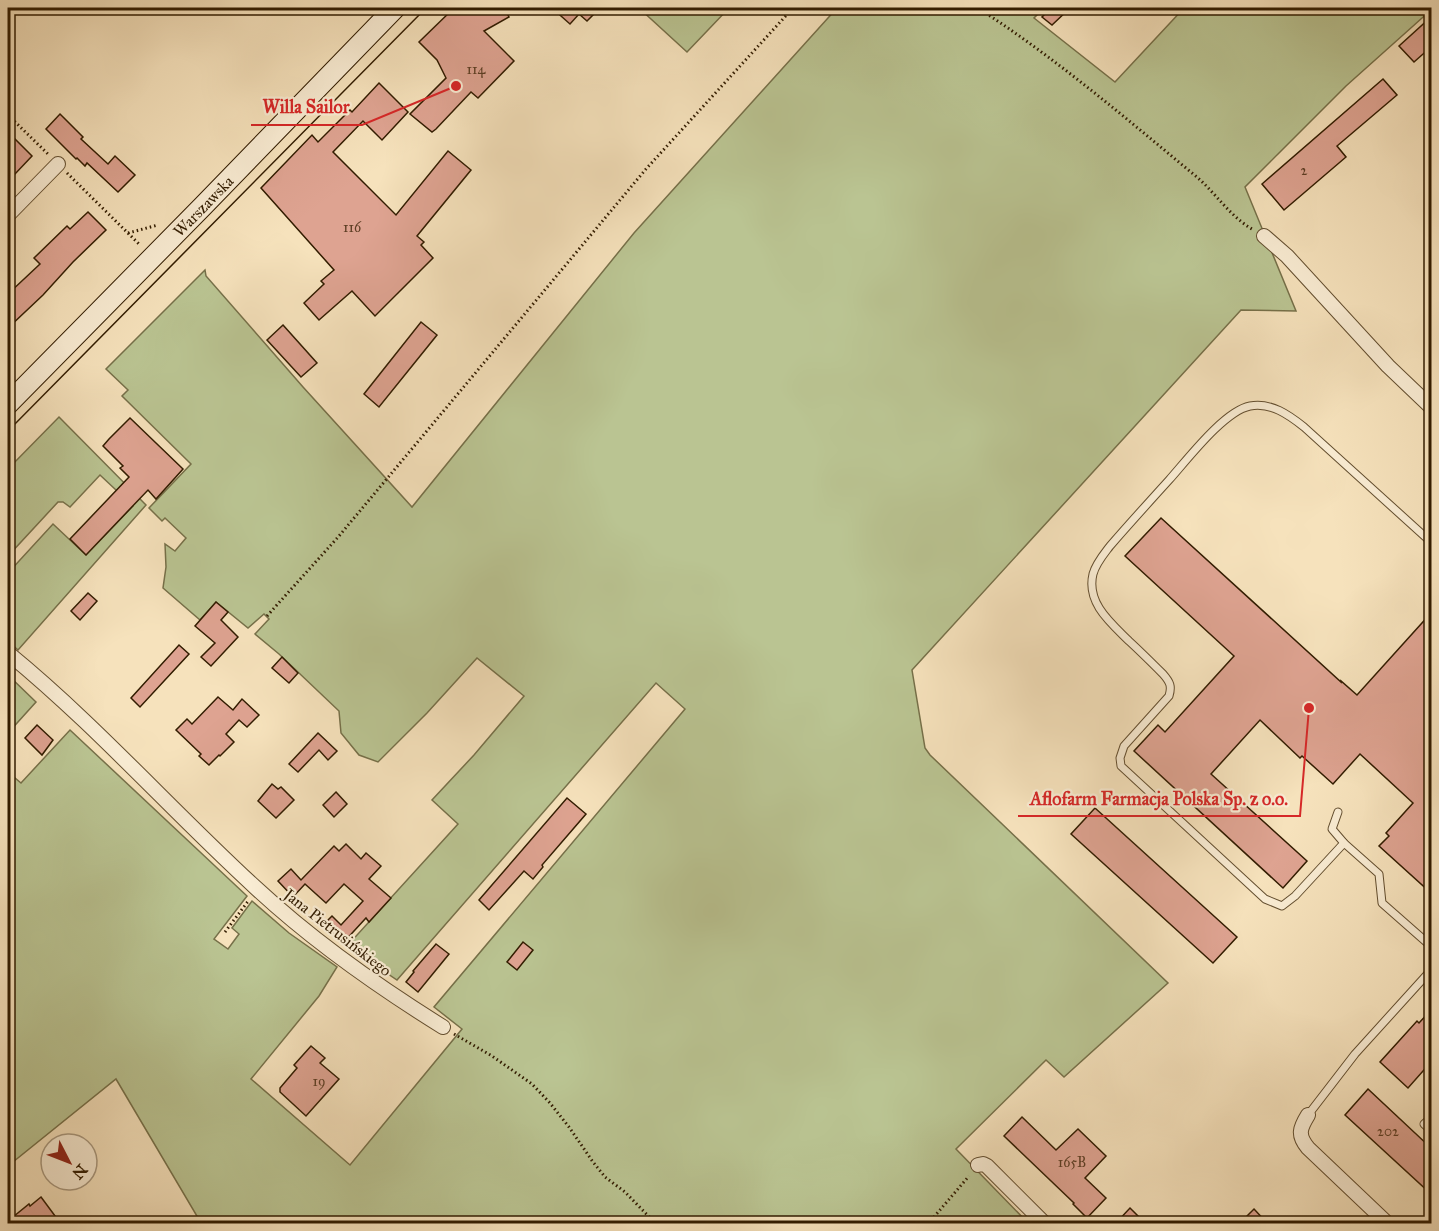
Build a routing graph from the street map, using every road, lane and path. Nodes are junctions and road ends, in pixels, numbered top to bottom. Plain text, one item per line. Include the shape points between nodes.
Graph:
1 (395, 8) edge
2 (792, 8) edge
3 (978, 8) edge
4 (8, 115) edge
5 (58, 164) junction
6 (8, 215) edge
7 (158, 225) dead end
8 (128, 233) junction
9 (1264, 237) joint
10 (139, 244) dead end
11 (8, 404) edge
12 (1431, 408) edge
13 (1431, 543) edge
14 (267, 616) dead end
15 (8, 652) edge
16 (1338, 812) dead end
17 (1344, 843) junction
18 (249, 898) dead end
19 (225, 933) dead end
20 (1431, 947) edge
21 (1431, 969) edge
22 (443, 1027) joint
23 (1308, 1115) joint
24 (1431, 1117) edge
25 (1431, 1131) edge
26 (978, 1166) joint
27 (656, 1224) edge
28 (928, 1224) edge
29 (1045, 1224) edge
30 (1388, 1224) edge

1 - 11 main road, Warszawska
2 - 14 path via 646,169 339,537
3 - 9 path via 1116,108 1194,174 1238,219
4 - 5 path
5 - 6 street
5 - 8 path
7 - 8 path
8 - 10 path
9 - 12 street via 1287,256
13 - 17 lane via 1304,427 1279,411 1250,406 1227,418 1206,438 1110,546 1093,574 1092,591 1104,617 1170,682 1169,696 1124,746 1121,766 1265,899 1282,906
15 - 22 street, Jana Pietrusińskiego via 303,930
16 - 17 lane via 1332,830
17 - 20 lane via 1379,874 1382,903
18 - 19 path
21 - 23 lane via 1354,1054
22 - 27 path via 532,1084 605,1176
23 - 30 street via 1302,1124 1302,1141
24 - 25 lane via 1424,1124
26 - 28 path
26 - 29 street via 987,1166

